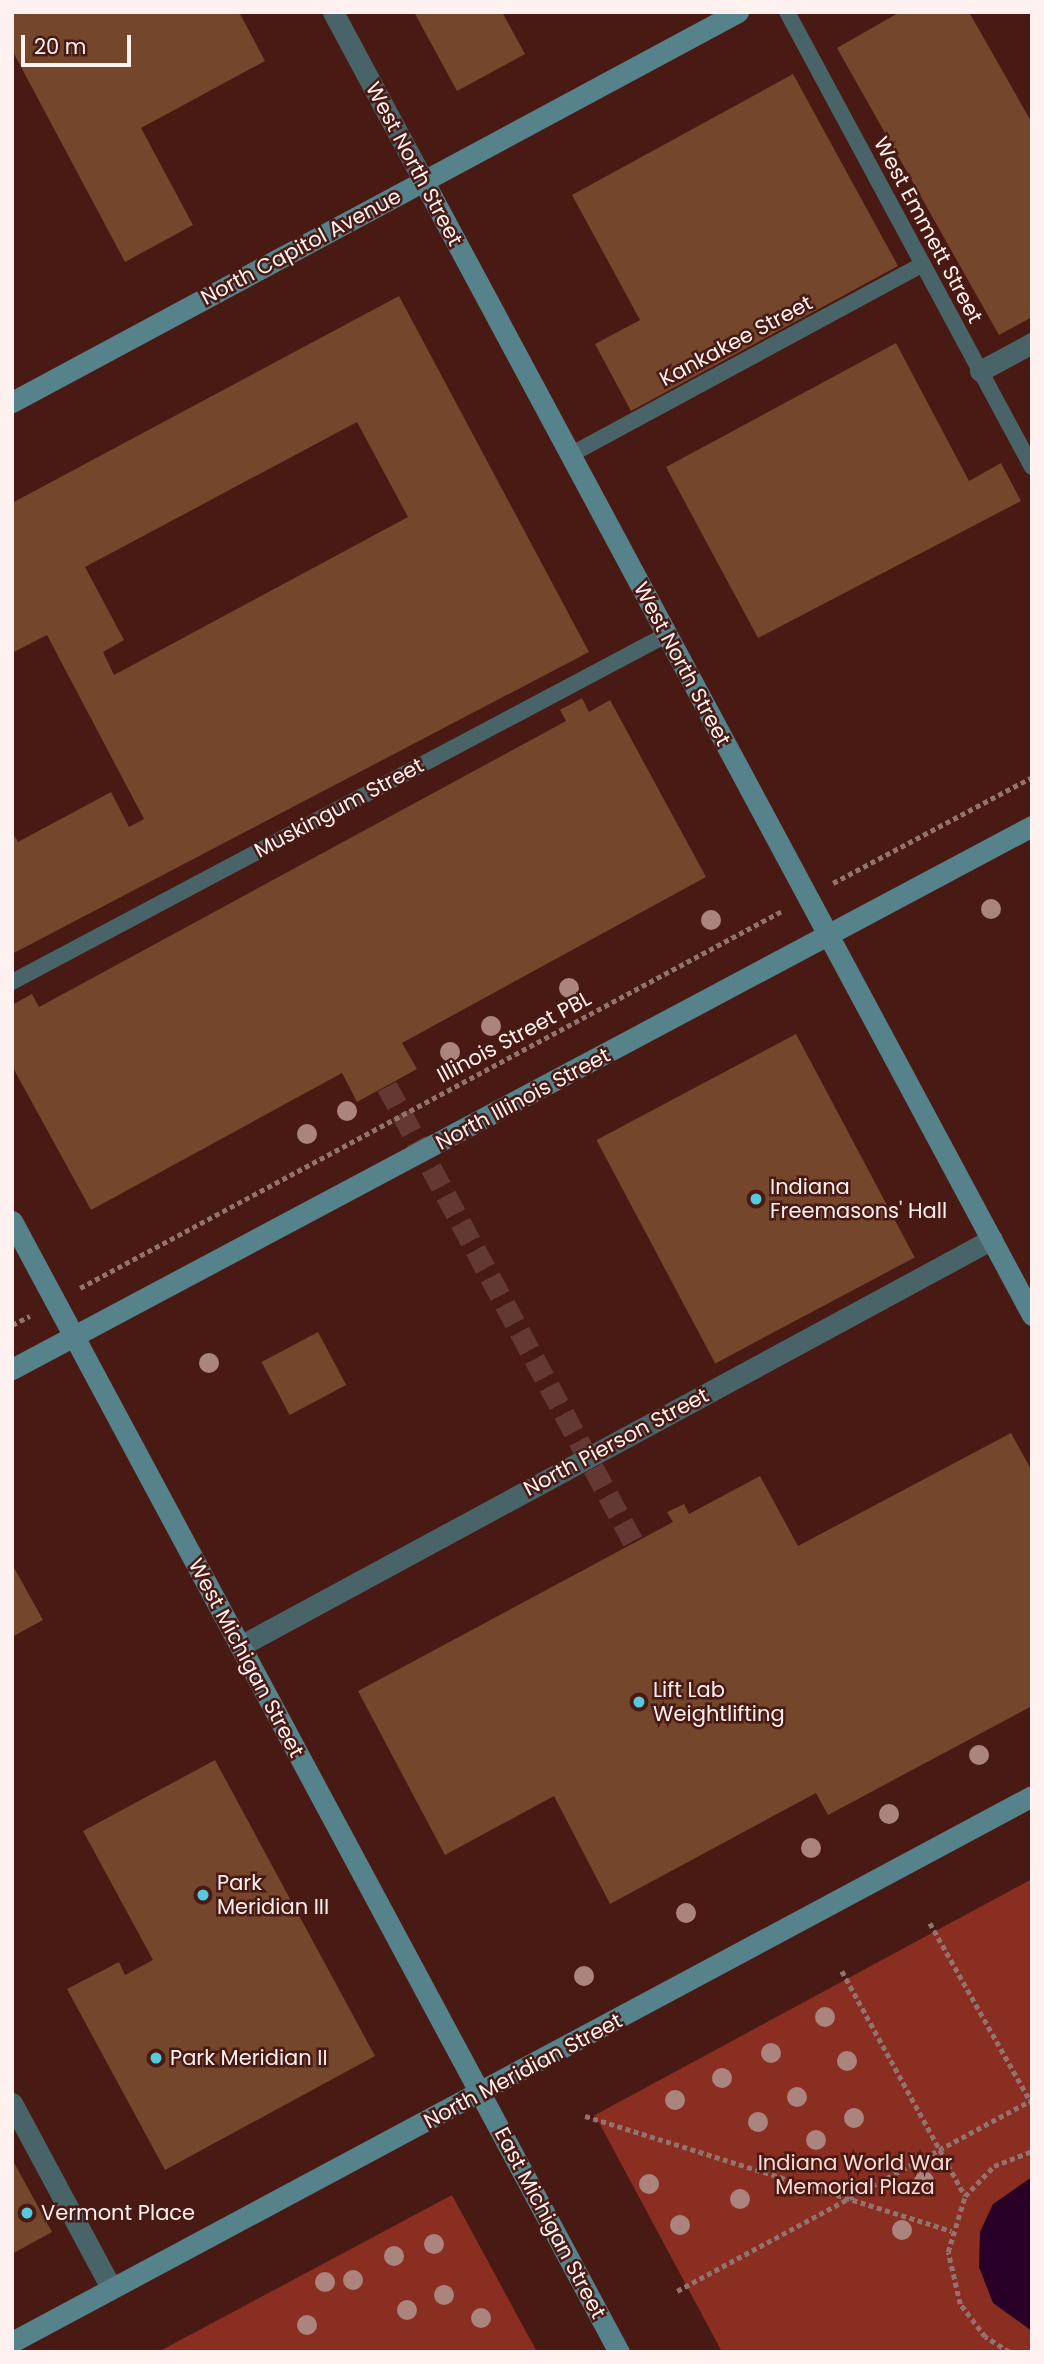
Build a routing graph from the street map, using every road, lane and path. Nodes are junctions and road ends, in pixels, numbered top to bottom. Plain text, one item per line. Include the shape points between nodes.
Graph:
1 (333, 12) edge
2 (738, 12) edge
3 (787, 12) edge
4 (424, 182) junction
5 (923, 264) junction
6 (1032, 343) edge
7 (980, 371) junction
8 (12, 402) edge
9 (570, 455) junction
10 (1032, 467) edge
11 (666, 635) junction
12 (1032, 777) edge
13 (1032, 826) edge
14 (808, 897) junction
15 (829, 937) junction
16 (12, 982) edge
17 (12, 1221) edge
18 (992, 1239) junction
19 (55, 1302) junction
20 (1031, 1310) edge
21 (12, 1325) edge
22 (74, 1335) junction
23 (12, 1369) edge
24 (240, 1646) junction
25 (1032, 1796) edge
26 (930, 1923) dead end
27 (842, 1971) dead end
28 (481, 2094) junction
29 (1031, 2102) edge
30 (12, 2103) edge
31 (585, 2116) dead end
32 (940, 2150) junction
33 (1032, 2151) edge
34 (854, 2196) junction
35 (965, 2196) junction
36 (951, 2231) junction
37 (111, 2288) junction
38 (677, 2291) dead end
39 (12, 2342) edge
40 (619, 2352) edge
41 (1009, 2352) edge

1 - 4 street, West North Street
2 - 4 main road, North Capitol Avenue
3 - 5 lane, West Emmett Street
4 - 8 main road, North Capitol Avenue
4 - 9 main road, West North Street
5 - 7 lane, West Emmett Street
5 - 9 lane, Kankakee Street
6 - 7 street
7 - 10 lane, West Emmett Street
9 - 11 main road, West North Street
11 - 14 main road, West North Street
11 - 16 lane, Muskingum Street
12 - 14 path, Illinois Street PBL
13 - 15 main road, North Illinois Street
14 - 15 main road, West North Street
14 - 19 path, Illinois Street PBL
15 - 18 main road, West North Street
15 - 22 main road, North Illinois Street
17 - 19 main road, West Michigan Street
18 - 20 main road, West North Street
18 - 24 street, North Pierson Street
19 - 21 path, Illinois Street PBL
19 - 22 main road, West Michigan Street
22 - 23 main road, North Illinois Street
22 - 24 main road, West Michigan Street
24 - 28 main road, West Michigan Street
25 - 28 main road, North Meridian Street
26 - 29 path
27 - 32 path
28 - 37 main road, North Meridian Street
28 - 40 main road, East Michigan Street
29 - 32 path
30 - 37 street
31 - 34 path
32 - 34 path
32 - 35 path
33 - 35 path via 994,2166
34 - 36 path
34 - 38 path
35 - 36 path
36 - 41 path via 948,2252 960,2304 985,2337
37 - 39 main road, North Meridian Street

